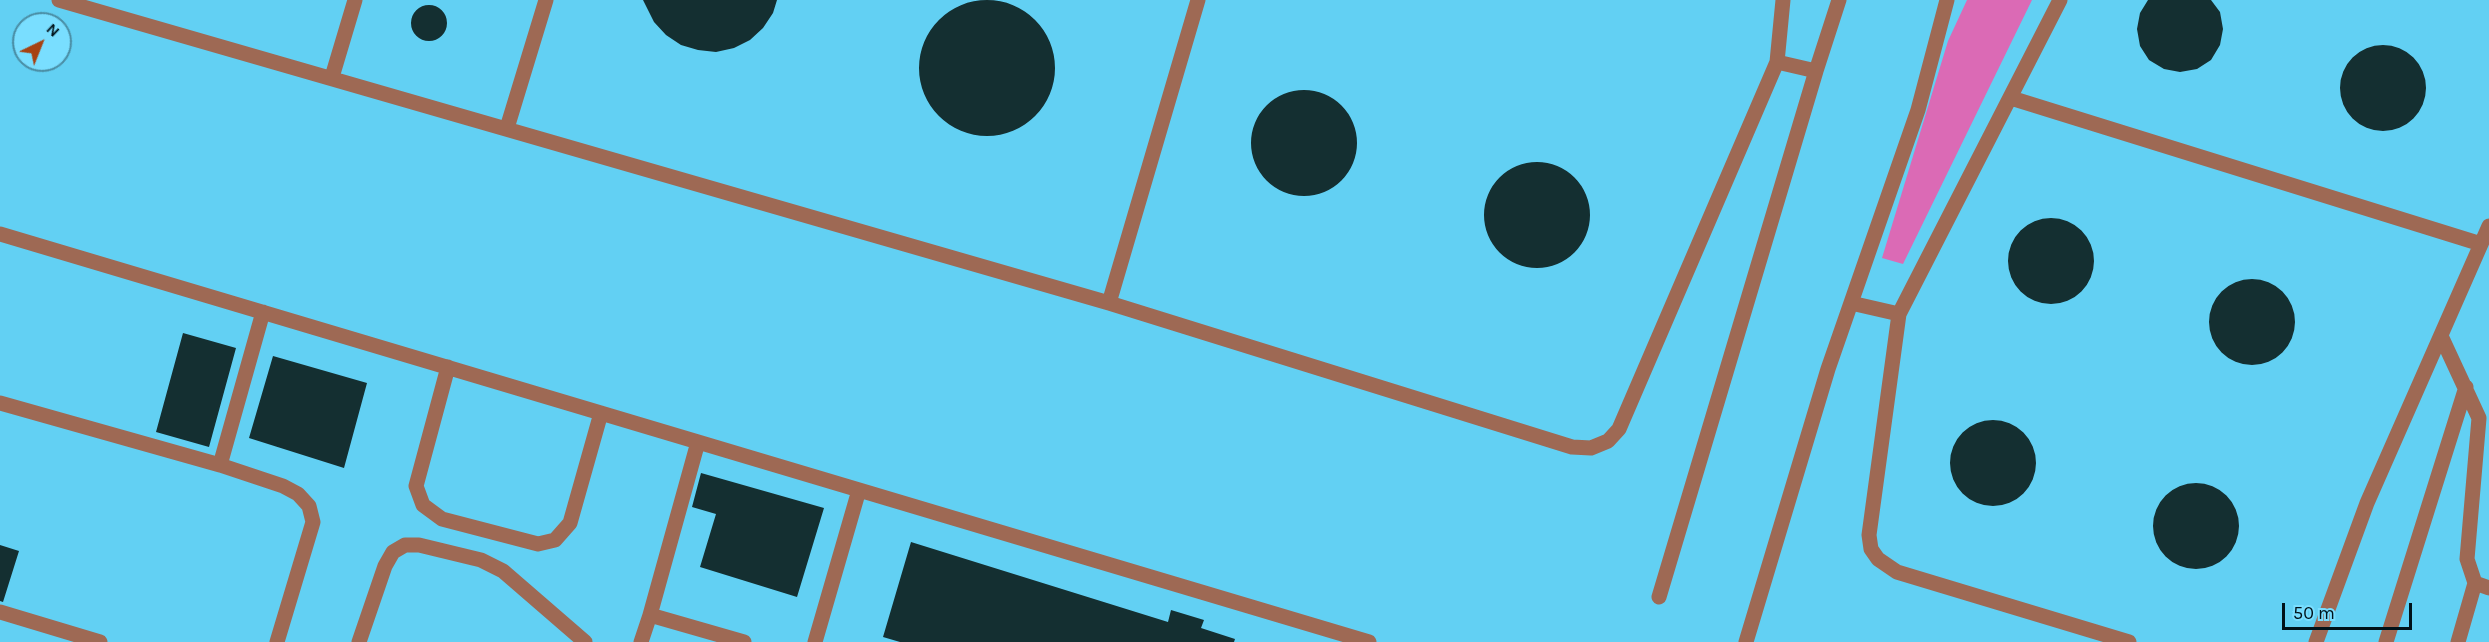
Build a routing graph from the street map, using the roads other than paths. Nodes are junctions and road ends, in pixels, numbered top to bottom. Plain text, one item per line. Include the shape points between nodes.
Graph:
1 (59, 0) edge
2 (355, 0) edge
3 (546, 0) edge
4 (1198, 0) edge
5 (1783, 0) edge
6 (1839, 0) edge
7 (1947, 0) edge
8 (2060, 0) edge
9 (98, 6) edge
10 (1777, 62) junction
11 (1816, 71) junction
12 (332, 78) junction
13 (2011, 98) junction
14 (507, 128) junction
15 (2489, 226) edge
16 (0, 234) edge
17 (2481, 244) junction
18 (1109, 303) junction
19 (1851, 303) junction
20 (263, 312) junction
21 (1899, 314) junction
22 (2441, 336) junction
23 (448, 367) junction
24 (2466, 387) junction
25 (0, 403) edge
26 (601, 413) junction
27 (698, 442) junction
28 (220, 465) junction
29 (859, 490) junction
30 (2482, 585) edge
31 (1659, 597) dead end
32 (0, 612) edge
33 (650, 615) junction
34 (100, 642) edge
35 (276, 642) edge
36 (359, 642) edge
37 (585, 642) edge
38 (641, 642) edge
39 (744, 642) edge
40 (816, 642) edge
41 (1368, 642) edge
42 (1746, 642) edge
43 (2128, 642) edge
44 (2316, 642) edge
45 (2386, 642) edge
46 (2458, 642) edge

1 - 9 lane
2 - 12 lane
3 - 14 lane
4 - 18 lane
5 - 10 lane
6 - 11 lane
7 - 19 lane via 1918,110
8 - 13 lane
9 - 12 lane
10 - 11 lane
10 - 18 lane via 1619,429 1608,441 1591,448 1572,447
11 - 31 lane
12 - 14 lane
13 - 17 lane
13 - 21 lane
14 - 18 lane
15 - 17 lane
16 - 20 lane
17 - 22 lane
19 - 21 lane
19 - 42 lane
20 - 23 lane
20 - 28 lane
21 - 43 lane via 1869,535 1871,549 1897,572
22 - 24 lane
22 - 44 lane via 2367,503
23 - 26 lane
23 - 26 lane via 416,486 423,505 442,519 538,544 555,540 570,523
24 - 30 lane via 2479,418 2467,559
24 - 45 lane
25 - 28 lane
26 - 27 lane
27 - 29 lane
27 - 33 lane
28 - 35 lane via 283,486 309,506 313,522
29 - 40 lane
29 - 41 lane
30 - 46 lane
32 - 34 lane
33 - 38 lane
33 - 39 lane
36 - 37 lane via 393,552 405,545 419,545 481,560 503,571

